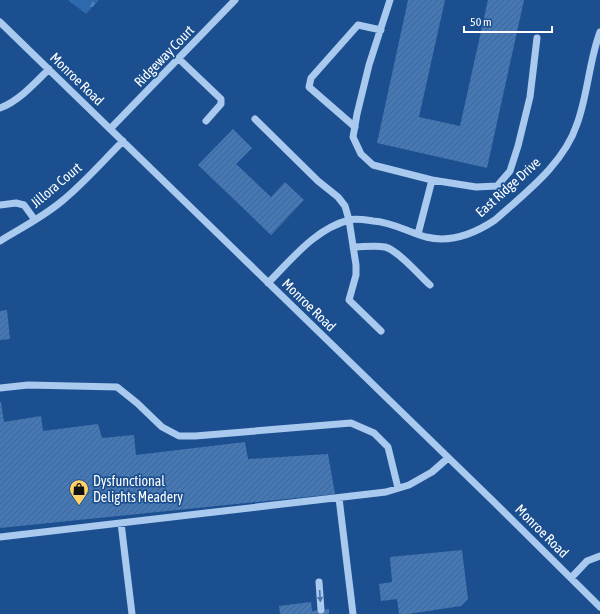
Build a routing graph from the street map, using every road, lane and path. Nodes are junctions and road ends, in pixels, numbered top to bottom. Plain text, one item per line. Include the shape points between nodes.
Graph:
1 (235, 0) edge
2 (390, 0) edge
3 (0, 22) edge
4 (381, 30) junction
5 (600, 32) edge
6 (537, 38) dead end
7 (179, 58) junction
8 (49, 69) junction
9 (0, 108) edge
10 (255, 119) dead end
11 (206, 121) dead end
12 (354, 127) junction
13 (110, 129) junction
14 (123, 141) junction
15 (432, 180) junction
16 (0, 205) edge
17 (35, 220) junction
18 (349, 220) junction
19 (418, 234) junction
20 (0, 241) edge
21 (353, 247) junction
22 (268, 283) junction
23 (430, 285) dead end
24 (381, 331) dead end
25 (0, 388) edge
26 (448, 458) junction
27 (398, 488) junction
28 (339, 498) junction
29 (121, 523) junction
30 (0, 537) edge
31 (600, 556) edge
32 (571, 578) junction
33 (319, 582) dead end
34 (600, 607) edge
35 (321, 610) dead end
36 (132, 614) edge
37 (353, 614) edge

1 - 7 street, Ridgeway Court
2 - 4 street
3 - 8 street, Monroe Road
4 - 12 street
4 - 12 street via 358,25 311,78 309,87
5 - 19 street, East Ridge Drive via 592,56 577,125 570,140 550,168 485,227 466,235 443,239
6 - 15 street via 530,97 510,171 497,186 476,187
7 - 11 street via 221,99 221,104
7 - 13 street, Ridgeway Court
8 - 9 street via 26,91
8 - 13 street, Monroe Road
10 - 18 street via 318,181 342,200
12 - 15 street via 353,137 361,154 373,165
13 - 14 street, Monroe Road
14 - 17 street, Jillora Court via 80,185
14 - 22 street, Monroe Road
15 - 19 street
16 - 17 street via 24,205
17 - 20 street, Jillora Court
18 - 19 street, East Ridge Drive via 382,221
18 - 21 street
18 - 22 street, East Ridge Drive via 321,233
21 - 23 street via 389,248
21 - 24 street via 356,275 349,300
22 - 26 street, Monroe Road
25 - 27 street via 28,385 117,387 162,427 179,436 351,423 374,433 388,447
26 - 27 street via 432,472
26 - 32 street, Monroe Road
27 - 28 street
28 - 29 street
28 - 37 street
29 - 30 street
29 - 36 street
31 - 32 street via 587,561
32 - 34 street, Monroe Road
33 -> 35 street

